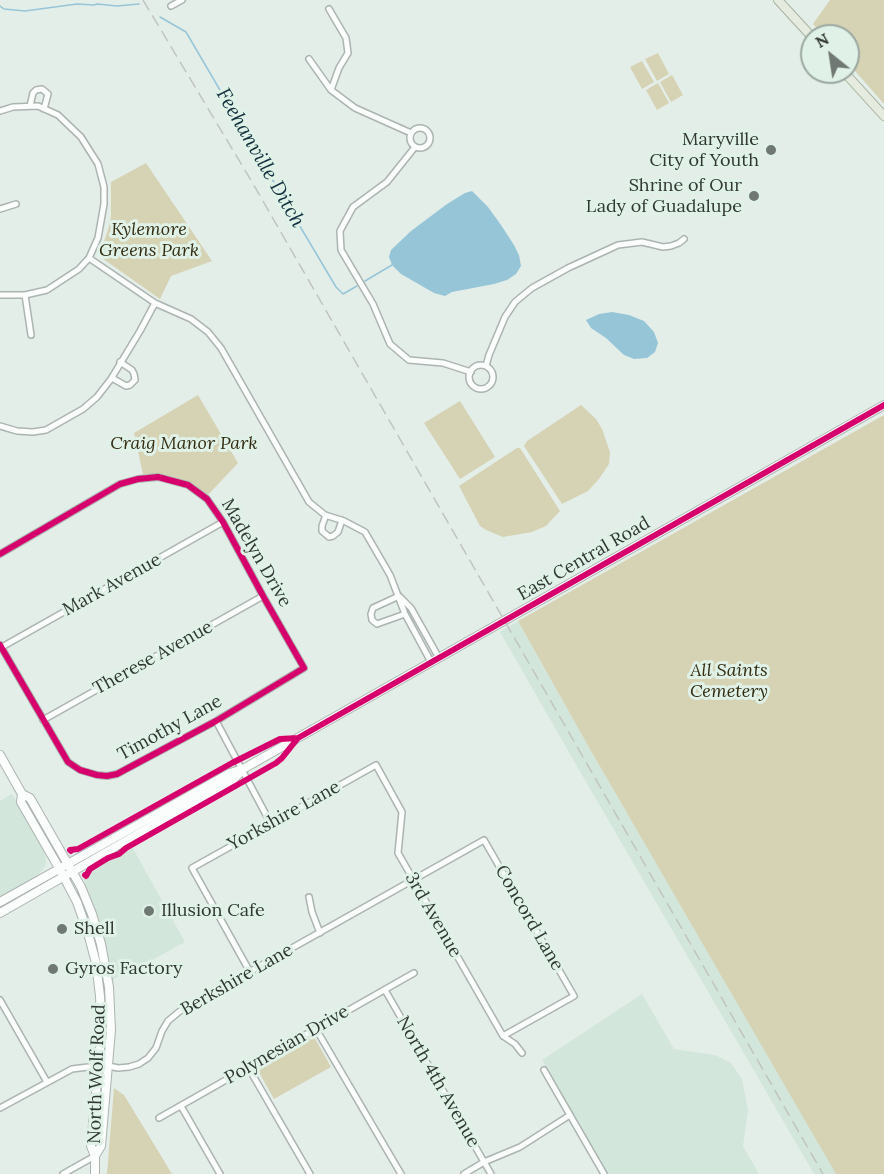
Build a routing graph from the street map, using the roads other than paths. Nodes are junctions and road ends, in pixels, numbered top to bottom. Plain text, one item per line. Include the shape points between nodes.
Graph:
1 (182, 0) edge
2 (778, 0) edge
3 (171, 6) dead end
4 (329, 9) dead end
5 (800, 24) edge
6 (309, 59) dead end
7 (855, 84) edge
8 (332, 90) junction
9 (30, 106) junction
10 (44, 109) junction
11 (0, 111) edge
12 (884, 116) edge
13 (411, 133) junction
14 (415, 147) junction
15 (16, 204) dead end
16 (0, 209) edge
17 (684, 239) dead end
18 (89, 258) junction
19 (0, 295) edge
20 (25, 295) junction
21 (155, 303) junction
22 (31, 335) dead end
23 (120, 362) junction
24 (486, 366) junction
25 (471, 372) junction
26 (112, 378) junction
27 (884, 405) edge
28 (0, 426) edge
29 (326, 515) junction
30 (342, 520) junction
31 (223, 522) junction
32 (0, 554) edge
33 (262, 596) junction
34 (399, 596) junction
35 (405, 614) junction
36 (0, 647) edge
37 (439, 658) junction
38 (431, 662) junction
39 (304, 668) joint
40 (44, 720) junction
41 (216, 721) junction
42 (0, 755) edge
43 (376, 765) joint
44 (243, 769) junction
45 (22, 794) junction
46 (271, 824) junction
47 (484, 840) joint
48 (68, 863) junction
49 (59, 868) junction
50 (72, 872) junction
51 (64, 877) junction
52 (412, 880) junction
53 (309, 897) dead end
54 (0, 902) edge
55 (0, 913) edge
56 (320, 933) junction
57 (250, 972) junction
58 (414, 973) dead end
59 (385, 990) junction
60 (0, 1000) edge
61 (316, 1029) junction
62 (503, 1036) junction
63 (522, 1053) dead end
64 (99, 1066) junction
65 (108, 1066) junction
66 (248, 1067) junction
67 (544, 1070) dead end
68 (47, 1082) junction
69 (181, 1106) junction
70 (0, 1108) edge
71 (570, 1115) junction
72 (159, 1118) dead end
73 (95, 1156) junction
74 (484, 1162) junction
75 (63, 1174) edge
76 (95, 1174) edge
77 (220, 1174) edge
78 (310, 1174) edge
79 (401, 1174) edge
80 (464, 1174) edge
81 (491, 1174) edge
82 (604, 1174) edge

1 - 3 street
2 - 5 main road
4 - 8 street via 346,38 348,53
6 - 8 street
7 - 12 main road
8 - 13 street via 355,108
9 - 10 street
9 - 10 street via 33,93 42,89 48,94
9 - 11 street
10 - 18 street via 58,115 81,137 98,164 104,204 98,238
13 - 14 street via 410,141
13 - 14 street via 421,128 429,135 426,146
14 - 25 street via 387,182 353,207 340,231 341,250 373,304 390,344 409,360 444,363
15 - 16 street
17 - 24 street via 663,247 642,242 618,245 532,288 505,317
18 - 20 street via 47,290
18 - 21 street
19 - 20 street
20 - 22 street
21 - 23 street
21 - 29 street via 190,319 221,348 309,502
23 - 26 street
23 - 26 street via 132,370 135,380 126,386
24 - 25 street
24 - 25 street via 493,375 486,388 474,387
26 - 28 street via 83,409 46,430 33,432
27 - 37 main road, East Central Road
29 - 30 street
29 - 30 street via 322,531 329,537 338,532
30 - 34 street via 364,532
31 - 32 street, Madelyn Drive via 207,499 188,485 158,477 138,479 120,484
31 - 33 street, Madelyn Drive
31 - 36 street, Mark Avenue
33 - 39 street, Madelyn Drive
33 - 40 street, Therese Avenue
34 - 35 street
34 - 35 street via 373,608 372,620 377,624
34 - 37 street via 411,608
35 - 38 street
36 - 40 street, Timothy Lane
37 - 38 main road, East Central Road
38 - 44 main road, East Central Road
39 - 41 street, Timothy Lane
40 - 41 street, Timothy Lane via 68,762 80,770 107,776
41 - 44 street, Timothy Lane
42 - 45 main road, North Wolf Road
43 - 46 street, Yorkshire Lane
43 - 52 street, 3rd Avenue via 402,812 398,853
44 - 46 street, Timothy Lane
44 - 48 main road, East Central Road
44 - 50 main road, East Central Road via 234,779
45 - 48 main road, North Wolf Road via 30,798
45 - 49 main road, North Wolf Road via 21,802
46 - 57 street, Yorkshire Lane via 192,868
47 - 52 street, Berkshire Lane
47 - 62 street, Concord Lane via 574,996
48 - 49 main road, East Central Road
48 - 50 main road, North Wolf Road
49 - 51 main road, North Wolf Road
49 - 54 main road, East Central Road
50 - 51 main road, East Central Road
50 - 65 main road, North Wolf Road via 92,914 106,966 111,1008
51 - 55 main road, East Central Road
51 - 64 main road, North Wolf Road via 81,912 96,963 101,1008
52 - 56 street, Berkshire Lane
52 - 62 street, 3rd Avenue
53 - 56 street
56 - 57 street, Berkshire Lane
57 - 65 street, Berkshire Lane via 180,1011 168,1021 156,1048 139,1064
58 - 59 street, Polynesian Drive
59 - 61 street, Polynesian Drive
59 - 74 street, North 4th Avenue
60 - 68 street
61 - 66 street, Polynesian Drive
61 - 79 street
62 - 63 street, 3rd Avenue
64 - 65 street, Berkshire Lane
64 - 68 street, Berkshire Lane via 72,1069
64 - 73 main road, North Wolf Road via 91,1146
65 - 73 main road, North Wolf Road via 101,1146
66 - 69 street, Polynesian Drive
66 - 78 street
67 - 71 street
68 - 70 street, Berkshire Lane
69 - 72 street, Polynesian Drive
69 - 77 street
71 - 74 street via 520,1147
71 - 82 street
73 - 75 street
73 - 76 main road, North Wolf Road
74 - 80 street
74 - 81 street, North 4th Avenue

